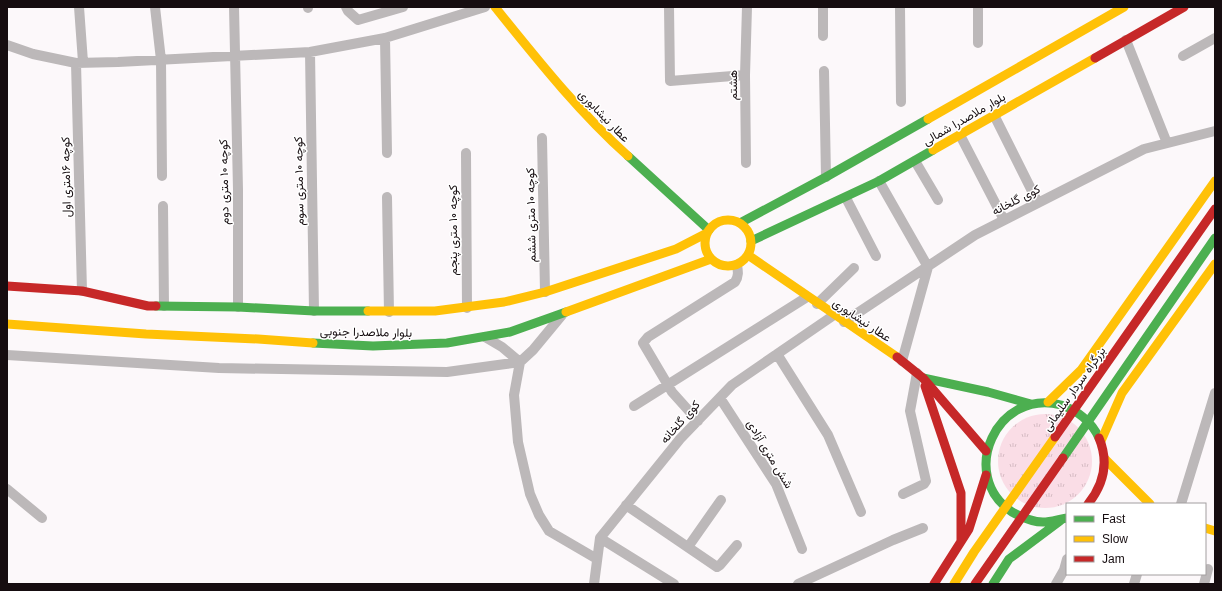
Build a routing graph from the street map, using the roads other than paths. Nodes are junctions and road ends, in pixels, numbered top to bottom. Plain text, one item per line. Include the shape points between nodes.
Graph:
1 (79, 7) edge
2 (155, 7) edge
3 (234, 7) edge
4 (346, 7) edge
5 (403, 7) edge
6 (485, 7) edge
7 (495, 7) edge
8 (668, 7) edge
9 (747, 7) edge
10 (824, 7) edge
11 (900, 7) edge
12 (978, 7) edge
13 (1124, 7) edge
14 (1184, 7) edge
15 (1112, 10) edge
16 (823, 36) dead end
17 (385, 38) junction
18 (1215, 38) edge
19 (1126, 40) junction
20 (978, 43) dead end
21 (7, 45) edge
22 (310, 52) junction
23 (235, 56) junction
24 (1183, 56) dead end
25 (161, 60) junction
26 (80, 63) junction
27 (824, 71) dead end
28 (745, 75) junction
29 (901, 102) dead end
30 (994, 116) junction
31 (1215, 131) edge
32 (960, 135) junction
33 (542, 138) dead end
34 (1167, 143) junction
35 (387, 153) dead end
36 (466, 153) dead end
37 (915, 161) junction
38 (746, 163) dead end
39 (162, 176) dead end
40 (826, 177) junction
41 (879, 181) junction
42 (1215, 181) edge
43 (387, 197) dead end
44 (846, 198) junction
45 (938, 200) dead end
46 (1038, 203) junction
47 (163, 206) dead end
48 (1215, 209) edge
49 (1004, 220) junction
50 (740, 223) junction
51 (708, 231) junction
52 (1215, 238) edge
53 (751, 241) junction
54 (748, 255) junction
55 (876, 256) dead end
56 (711, 259) junction
57 (1215, 264) edge
58 (737, 265) junction
59 (928, 267) junction
60 (854, 268) dead end
61 (7, 286) edge
62 (82, 291) junction
63 (545, 292) junction
64 (807, 297) junction
65 (817, 304) junction
66 (164, 306) junction
67 (238, 307) junction
68 (466, 308) junction
69 (314, 311) junction
70 (389, 312) junction
71 (564, 313) junction
72 (834, 315) junction
73 (844, 322) junction
74 (7, 324) edge
75 (485, 337) junction
76 (777, 354) junction
77 (7, 355) edge
78 (902, 361) junction
79 (520, 362) junction
80 (1081, 370) junction
81 (920, 375) junction
82 (668, 384) junction
83 (1122, 393) junction
84 (1215, 393) edge
85 (720, 398) junction
86 (1048, 402) junction
87 (1031, 404) junction
88 (634, 406) dead end
89 (698, 421) junction
90 (1101, 441) junction
91 (986, 451) junction
92 (1105, 459) junction
93 (986, 475) junction
94 (7, 488) edge
95 (903, 494) dead end
96 (721, 500) dead end
97 (1091, 503) edge
98 (1149, 503) edge
99 (1181, 503) edge
100 (626, 505) junction
101 (861, 512) dead end
102 (42, 518) dead end
103 (1064, 520) edge
104 (923, 528) dead end
105 (969, 529) junction
106 (600, 538) junction
107 (961, 540) junction
108 (737, 545) dead end
109 (688, 547) junction
110 (802, 549) dead end
111 (597, 559) junction
112 (1009, 559) junction
113 (1066, 563) edge
114 (1208, 569) dead end
115 (594, 584) edge
116 (674, 584) edge
117 (798, 584) edge
118 (934, 584) edge
119 (954, 584) edge
120 (976, 584) edge
121 (993, 584) edge
122 (1056, 584) edge
123 (1204, 584) edge

1 - 26 street, کوچه ۱۶متری اول
2 - 25 street
3 - 23 street, کوچه ۱۰ متری دوم
4 - 5 street via 358,20
6 - 17 street
7 - 51 main road, عطار نیشابوری via 549,74 609,140
8 - 28 street via 670,80
9 - 28 street, هشتم
10 - 16 street
11 - 29 street
12 - 20 street
13 - 15 main road, بلوار ملاصدرا شمالی
14 - 19 main road, بلوار ملاصدرا شمالی
15 - 40 main road, بلوار ملاصدرا شمالی
17 - 22 street
17 - 35 street
18 - 24 street
19 - 30 main road, بلوار ملاصدرا شمالی
19 - 34 street
21 - 26 street via 33,54
22 - 23 street
22 - 69 street, کوچه ۱۰ متری سوم
23 - 25 street
23 - 67 street, کوچه ۱۰ متری دوم
25 - 26 street
25 - 39 street
26 - 62 street, کوچه ۱۶متری اول
27 - 40 street
28 - 38 street, هشتم
30 - 32 main road, بلوار ملاصدرا شمالی
30 - 46 street
31 - 34 street, کوی گلخانه
32 - 37 main road, بلوار ملاصدرا شمالی
32 - 49 street
33 - 63 street, کوچه ۱۰ متری ششم
34 - 46 street, کوی گلخانه via 1144,149
36 - 68 street, کوچه ۱۰ متری پنجم
37 - 41 main road, بلوار ملاصدرا شمالی
37 - 45 street
40 - 50 main road, بلوار ملاصدرا شمالی
41 - 44 main road, بلوار ملاصدرا شمالی
41 - 59 street
42 - 80 main road
43 - 70 street
44 - 53 main road, بلوار ملاصدرا شمالی
44 - 55 street
46 - 49 street, کوی گلخانه
47 - 66 street
48 - 119 main road, بزرگراه سردار سلیمانی
49 - 59 street, کوی گلخانه
50 - 51 main road via 723,220
50 - 53 main road via 748,231
51 - 56 main road via 705,245
51 - 63 main road, بلوار ملاصدرا جنوبی via 676,249
52 - 120 main road
53 - 54 main road
54 - 58 main road
54 - 64 main road, عطار نیشابوری
56 - 58 main road via 723,266
56 - 71 main road, بلوار ملاصدرا جنوبی
57 - 83 main road
58 - 82 street via 738,278 735,282 648,337 643,343
59 - 73 street, کوی گلخانه
59 - 78 street
60 - 65 street
61 - 62 main road, بلوار ملاصدرا جنوبی
62 - 66 main road, بلوار ملاصدرا جنوبی via 148,306
63 - 68 main road, بلوار ملاصدرا جنوبی
64 - 65 main road, عطار نیشابوری
64 - 82 street
65 - 72 main road, عطار نیشابوری
66 - 67 main road, بلوار ملاصدرا جنوبی
67 - 69 main road, بلوار ملاصدرا جنوبی
68 - 70 main road, بلوار ملاصدرا جنوبی
69 - 70 main road, بلوار ملاصدرا جنوبی
71 - 75 main road, بلوار ملاصدرا جنوبی via 510,332
71 - 79 street
72 - 73 main road, عطار نیشابوری
72 - 76 street, کوی گلخانه
73 - 78 main road, عطار نیشابوری
74 - 75 main road, بلوار ملاصدرا جنوبی via 372,346 424,345
75 - 79 street
76 - 85 street, کوی گلخانه via 732,385
76 - 101 street via 828,435
77 - 79 street via 219,368 431,372
78 - 81 main road, عطار نیشابوری
79 - 111 street via 514,395 518,442 530,494 539,515 550,531
80 - 83 main road via 1083,379 1094,390 1109,396
80 - 86 main road
81 - 87 main road, عطار نیشابوری
81 - 91 main road, عطار نیشابوری
81 - 95 street via 910,411 926,481
81 - 107 main road via 961,494
82 - 88 street
82 - 89 street
83 - 90 main road
84 - 99 street
85 - 89 street, کوی گلخانه
85 - 110 street, شش متری آزادی via 776,484
86 - 87 main road
86 - 90 main road via 1065,405 1080,414 1093,426
87 - 91 main road via 1015,410 1002,420 991,434
89 - 100 street, کوی گلخانه
90 - 92 main road
91 - 93 main road
92 - 97 main road via 1104,475
92 - 98 main road
93 - 103 main road via 991,490 1000,503 1013,514 1044,523
93 - 105 main road
94 - 102 street
96 - 109 street
100 - 106 street, کوی گلخانه
100 - 109 street
103 - 112 main road
104 - 117 street
105 - 107 main road
105 - 112 main road via 979,528 994,534 1005,545
106 - 111 street
106 - 116 street
107 - 118 main road
108 - 109 street via 717,567
111 - 115 street
112 - 121 main road
113 - 122 street
114 - 123 street

